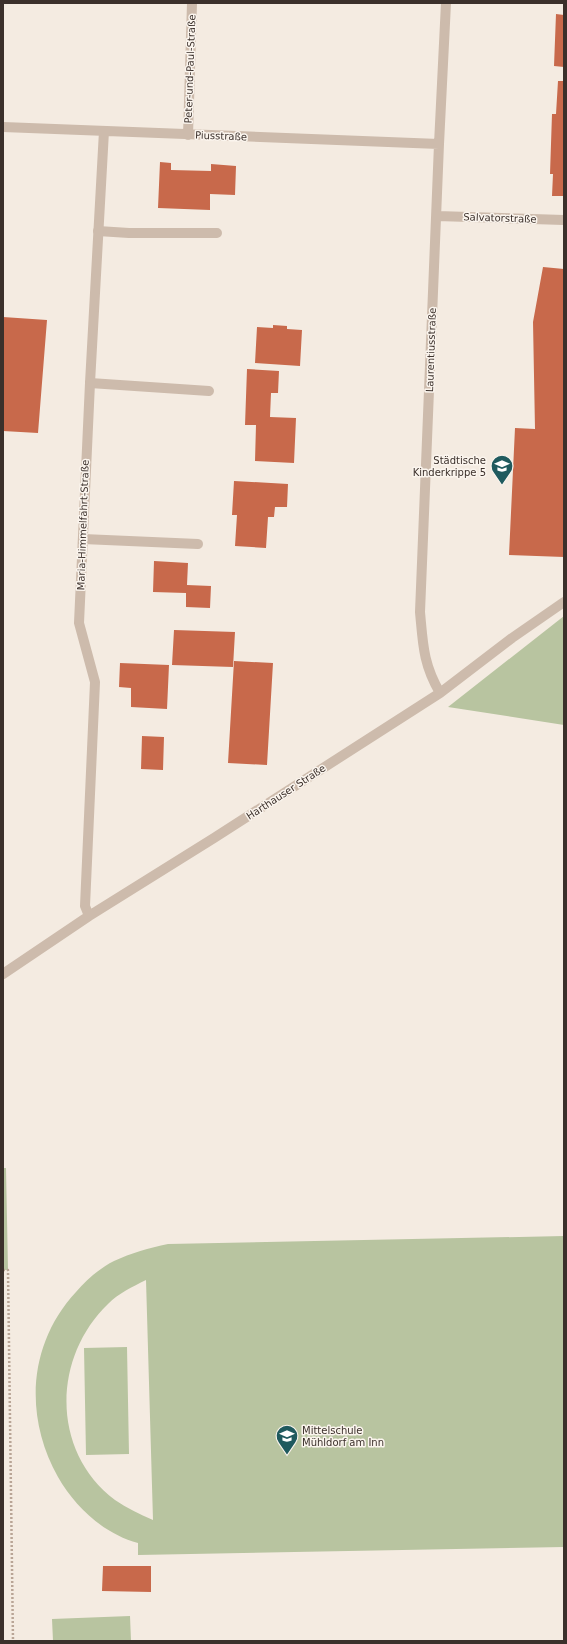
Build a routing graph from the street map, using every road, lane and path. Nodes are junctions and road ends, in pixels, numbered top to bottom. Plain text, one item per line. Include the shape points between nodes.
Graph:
1 (192, 3) edge
2 (446, 3) edge
3 (3, 127) edge
4 (104, 131) junction
5 (188, 134) junction
6 (439, 144) junction
7 (437, 216) junction
8 (564, 220) edge
9 (98, 231) junction
10 (217, 233) dead end
11 (90, 383) junction
12 (209, 390) dead end
13 (83, 539) junction
14 (198, 544) dead end
15 (564, 602) edge
16 (440, 693) junction
17 (89, 916) junction
18 (3, 974) edge
19 (3, 1270) edge
20 (13, 1641) edge

1 - 5 street, Peter-und-Paul-Straße
2 - 6 street, Laurentiusstraße
3 - 4 street, Piusstraße
4 - 5 street, Piusstraße
4 - 9 street, Maria-Himmelfahrt-Straße
5 - 6 street, Piusstraße
6 - 7 street, Laurentiusstraße
7 - 8 street, Salvatorstraße
7 - 16 street, Laurentiusstraße via 420,612 423,654 432,680
9 - 10 street
9 - 11 street, Maria-Himmelfahrt-Straße
11 - 12 street
11 - 13 street, Maria-Himmelfahrt-Straße
13 - 14 street
13 - 17 street, Maria-Himmelfahrt-Straße via 79,623 95,682 85,906
15 - 16 street, Harthauser Straße
16 - 17 street, Harthauser Straße
17 - 18 street, Harthauser Straße
19 - 20 path via 8,1270

